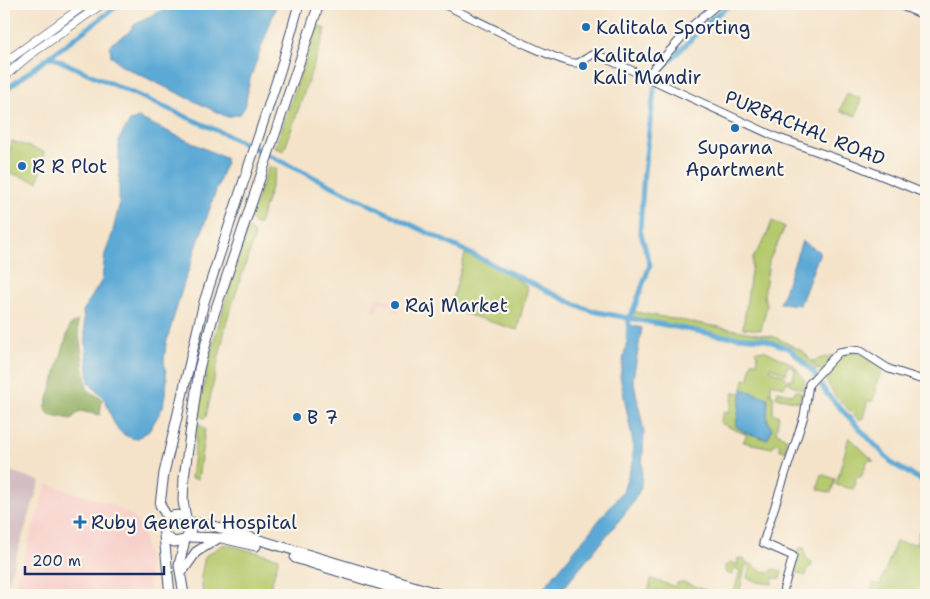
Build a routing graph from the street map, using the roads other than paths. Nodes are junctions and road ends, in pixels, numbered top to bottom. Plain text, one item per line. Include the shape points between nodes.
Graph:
1 (86, 4) edge
2 (102, 4) edge
3 (300, 4) edge
4 (320, 4) edge
5 (443, 4) edge
6 (718, 4) edge
7 (897, 4) edge
8 (926, 16) edge
9 (4, 63) edge
10 (4, 77) edge
11 (647, 79) junction
12 (926, 194) edge
13 (926, 381) edge
14 (168, 518) junction
15 (188, 520) junction
16 (164, 535) junction
17 (187, 538) junction
18 (222, 538) junction
19 (182, 572) junction
20 (170, 595) edge
21 (184, 595) edge
22 (414, 595) edge
23 (443, 595) edge
24 (782, 595) edge

1 - 9 main road
2 - 10 main road
3 - 14 main road via 209,281 164,473 160,504
4 - 15 main road via 264,162 199,369 184,478 183,501
5 - 11 street, PURBACHAL ROAD via 555,57 578,63 594,54
6 - 11 street via 694,24
7 - 8 street
11 - 12 street, PURBACHAL ROAD via 776,137
13 - 24 street via 900,374 866,353 855,350 839,352 810,383 804,416 764,544 793,556
14 - 15 main road via 177,514
14 - 16 main road via 163,525
15 - 17 main road via 191,530
15 - 23 main road
16 - 17 main road via 174,542
16 - 20 main road
17 - 18 main road
17 - 19 main road via 179,566
18 - 19 main road via 200,549
18 - 22 main road
19 - 21 main road

